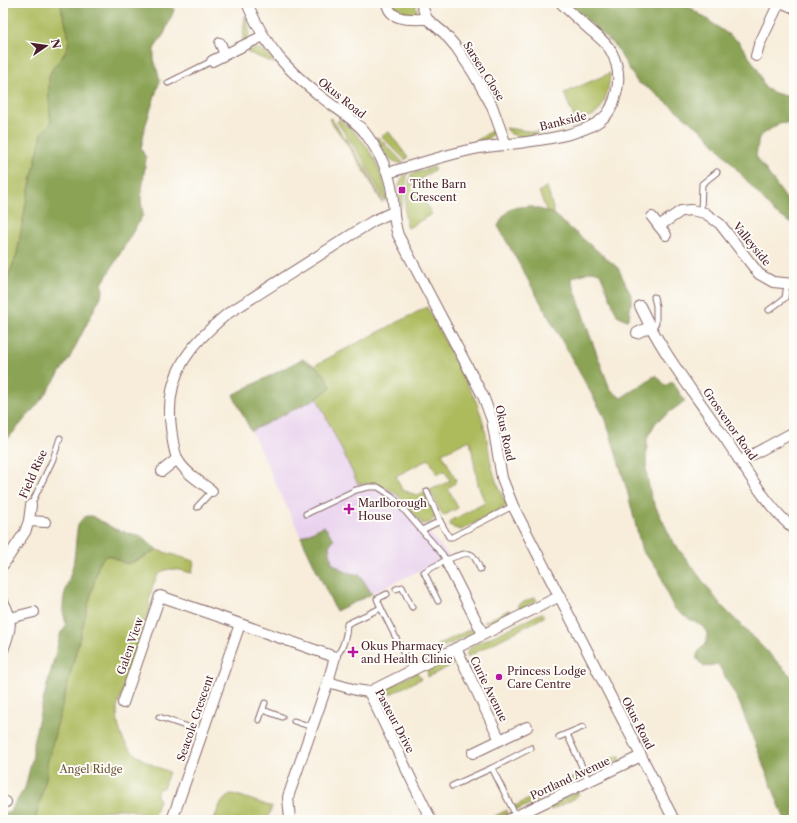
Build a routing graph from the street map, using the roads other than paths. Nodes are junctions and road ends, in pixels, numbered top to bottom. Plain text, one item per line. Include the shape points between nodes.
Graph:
1 (247, 3) edge
2 (387, 3) edge
3 (421, 3) edge
4 (561, 3) edge
5 (779, 3) edge
6 (783, 3) edge
7 (794, 8) edge
8 (427, 19) junction
9 (263, 36) junction
10 (220, 43) dead end
11 (225, 54) junction
12 (756, 56) dead end
13 (212, 61) joint
14 (168, 82) dead end
15 (506, 144) junction
16 (717, 172) dead end
17 (388, 173) junction
18 (393, 212) junction
19 (701, 212) junction
20 (652, 217) dead end
21 (658, 226) junction
22 (666, 235) dead end
23 (791, 284) edge
24 (654, 297) dead end
25 (640, 306) dead end
26 (769, 310) dead end
27 (650, 328) junction
28 (637, 333) dead end
29 (794, 432) edge
30 (60, 438) dead end
31 (177, 459) junction
32 (741, 462) junction
33 (162, 471) dead end
34 (212, 491) joint
35 (427, 491) dead end
36 (31, 505) joint
37 (513, 506) junction
38 (197, 507) dead end
39 (306, 514) dead end
40 (29, 521) junction
41 (440, 521) junction
42 (45, 522) dead end
43 (794, 529) edge
44 (422, 530) junction
45 (446, 561) junction
46 (3, 565) edge
47 (480, 569) dead end
48 (396, 590) dead end
49 (387, 594) dead end
50 (560, 596) junction
51 (438, 601) dead end
52 (3, 602) edge
53 (412, 607) dead end
54 (381, 608) junction
55 (34, 612) dead end
56 (10, 618) junction
57 (240, 624) junction
58 (483, 634) junction
59 (456, 648) junction
60 (3, 650) edge
61 (335, 657) junction
62 (412, 670) junction
63 (328, 682) junction
64 (368, 692) junction
65 (123, 703) dead end
66 (265, 703) dead end
67 (263, 710) junction
68 (159, 717) dead end
69 (282, 717) dead end
70 (259, 720) dead end
71 (294, 721) dead end
72 (312, 727) junction
73 (527, 727) dead end
74 (582, 727) dead end
75 (203, 732) junction
76 (567, 734) junction
77 (559, 737) dead end
78 (500, 740) junction
79 (531, 748) dead end
80 (473, 753) dead end
81 (641, 756) junction
82 (492, 768) junction
83 (588, 782) junction
84 (452, 786) dead end
85 (512, 818) edge
86 (172, 820) edge
87 (290, 820) edge
88 (431, 820) edge
89 (674, 820) edge

1 - 9 street, Okus Road
2 - 8 street via 394,15 408,19
3 - 8 street, Sarsen Close
4 - 15 street, Bankside via 611,50 618,70 616,95 604,118 594,125 551,138
5 - 12 street
6 - 7 street
8 - 15 street, Sarsen Close via 456,47 474,74 492,106
9 - 11 street
9 - 17 street, Okus Road via 278,57 296,75 366,133
10 - 11 street
11 - 13 street
13 - 14 lane
15 - 17 street, Bankside via 462,152
16 - 19 lane via 702,184
17 - 18 street, Okus Road
18 - 31 street via 373,221 227,314 193,346 182,362 169,401
18 - 37 street, Okus Road via 398,234 488,408 502,478
19 - 21 street, Valleyside via 680,211
19 - 23 street, Valleyside via 720,224 759,274 773,282
20 - 21 street
21 - 22 street
23 - 26 lane, Valleyside via 785,298
24 - 27 lane via 656,323
25 - 27 street, Grosvenor Road
27 - 28 street
27 - 32 street, Grosvenor Road
29 - 32 street
30 - 36 lane, Field Rise
31 - 33 street
31 - 34 street
32 - 43 street, Grosvenor Road via 779,514
34 - 38 lane
35 - 41 lane
36 - 40 street, Field Rise
37 - 41 lane via 452,537 449,537
37 - 50 street, Okus Road
39 - 44 lane via 356,490 373,487 382,489 392,496
40 - 42 street
40 - 46 street, Field Rise via 22,537
41 - 44 lane
44 - 45 lane
45 - 47 lane via 463,554 471,554
45 - 51 lane via 424,572
45 - 58 street
48 - 53 lane via 402,587
49 - 54 lane via 377,599
50 - 58 street, Curie Avenue
50 - 81 street, Okus Road
52 - 56 street
54 - 61 lane via 347,624 339,654
54 - 62 lane
55 - 56 street
56 - 60 street via 9,633
57 - 61 street
57 - 65 street, Galen View via 160,596
57 - 75 street, Seacole Crescent
58 - 59 street, Curie Avenue
59 - 62 street, Curie Avenue
59 - 78 street, Curie Avenue
61 - 63 street
62 - 64 street, Curie Avenue
63 - 64 street, Pasteur Drive
63 - 72 street
64 - 88 street, Pasteur Drive
66 - 67 lane
67 - 69 lane
67 - 70 lane
68 - 75 lane
71 - 72 lane
72 - 87 street via 288,797
73 - 78 street, Curie Avenue
74 - 76 lane
75 - 86 street, Seacole Crescent
76 - 77 lane
76 - 83 lane
78 - 80 street, Curie Avenue
79 - 82 lane
81 - 83 street, Portland Avenue
81 - 89 street, Okus Road
82 - 84 lane
82 - 85 lane
83 - 85 street, Portland Avenue

